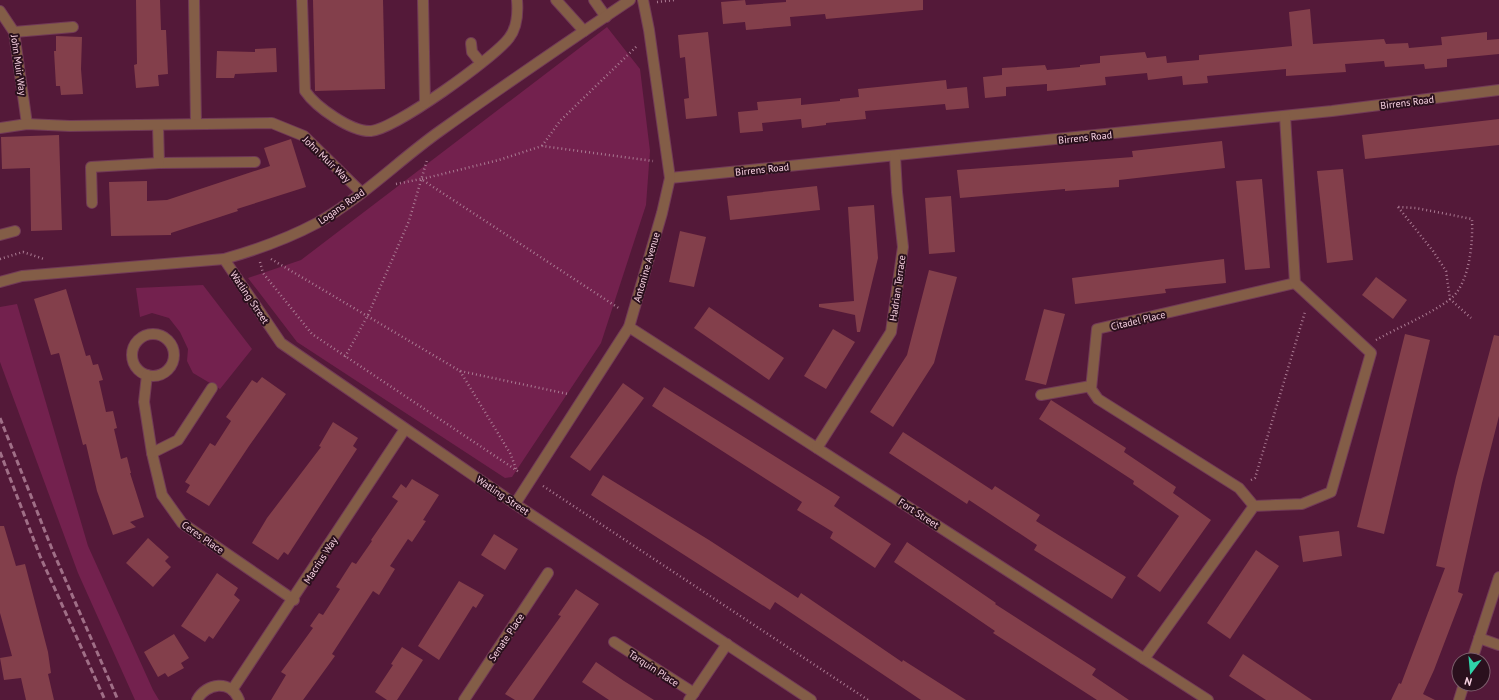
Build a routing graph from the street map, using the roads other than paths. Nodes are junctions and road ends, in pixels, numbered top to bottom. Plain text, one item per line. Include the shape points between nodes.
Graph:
1 (194, 0) edge
2 (302, 0) edge
3 (423, 0) edge
4 (517, 0) edge
5 (556, 0) edge
6 (594, 0) edge
7 (630, 0) edge
8 (643, 0) edge
9 (0, 11) edge
10 (606, 17) junction
11 (73, 27) dead end
12 (584, 31) junction
13 (14, 32) junction
14 (471, 43) dead end
15 (481, 63) junction
16 (1499, 90) edge
17 (425, 103) junction
18 (1285, 116) junction
19 (27, 124) junction
20 (196, 124) junction
21 (158, 125) junction
22 (2, 127) edge
23 (895, 156) junction
24 (255, 162) dead end
25 (159, 163) junction
26 (670, 178) junction
27 (361, 192) junction
28 (92, 204) dead end
29 (15, 231) dead end
30 (0, 235) edge
31 (224, 260) junction
32 (0, 282) edge
33 (1295, 283) junction
34 (631, 322) junction
35 (147, 375) junction
36 (1091, 386) junction
37 (212, 388) dead end
38 (1041, 395) dead end
39 (405, 429) junction
40 (817, 448) junction
41 (152, 453) junction
42 (515, 504) junction
43 (1254, 506) junction
44 (548, 573) dead end
45 (1499, 577) edge
46 (294, 600) junction
47 (1479, 638) junction
48 (614, 642) dead end
49 (727, 644) junction
50 (1499, 645) edge
51 (1475, 652) edge
52 (1144, 659) junction
53 (232, 690) junction
54 (692, 697) edge
55 (197, 700) edge
56 (239, 700) edge
57 (464, 700) edge
58 (811, 700) edge
59 (1208, 700) edge

1 - 20 street
2 - 17 street via 305,91 313,100 340,120 366,130 377,130 391,124
3 - 17 street
4 - 15 street via 516,22 510,37
5 - 12 street
6 - 10 street
7 - 10 street, Logans Road
8 - 26 street, Antonine Avenue via 650,30
9 - 13 street, John Muir Way
10 - 12 street, Logans Road
11 - 13 street
12 - 27 street, Logans Road via 439,132
13 - 19 street, John Muir Way
14 - 15 street via 472,52
15 - 17 street
16 - 18 street, Birrens Road
18 - 23 street, Birrens Road
18 - 33 street
19 - 21 street, John Muir Way
19 - 22 street, John Muir Way
20 - 21 street, John Muir Way
20 - 27 street, John Muir Way via 272,123 304,136
21 - 25 street
23 - 26 street, Birrens Road
23 - 40 street, Hadrian Terrace via 903,247 891,332
24 - 25 street
25 - 28 street via 91,167
26 - 34 street, Antonine Avenue
27 - 31 street, Logans Road via 318,222 256,250
29 - 30 street
31 - 32 street, Logans Road via 22,276
31 - 39 street, Watling Street via 281,344
33 - 36 street, Citadel Place via 1097,329
33 - 43 street via 1371,353 1331,492 1302,504
34 - 40 street, Fort Street
34 - 42 street, Antonine Avenue
35 - 35 street via 160,375 166,372 173,362 174,355 170,343 159,335 144,336 134,346 132,353 136,367
35 - 41 street, Ceres Place via 144,402
36 - 38 street
36 - 43 street via 1098,399 1240,488
37 - 41 street via 178,440
39 - 42 street, Watling Street
39 - 46 street, Macrius Way
40 - 52 street, Fort Street
41 - 46 street, Ceres Place via 162,495 182,523
42 - 49 street, Watling Street
43 - 52 street
44 - 57 street, Senate Place
45 - 47 street
46 - 53 street, Macrius Way
47 - 50 street
47 - 51 street
48 - 54 street, Tarquin Place
49 - 54 street
49 - 58 street, Watling Street
52 - 59 street, Fort Street
53 - 55 street via 212,686 205,689
53 - 56 street

